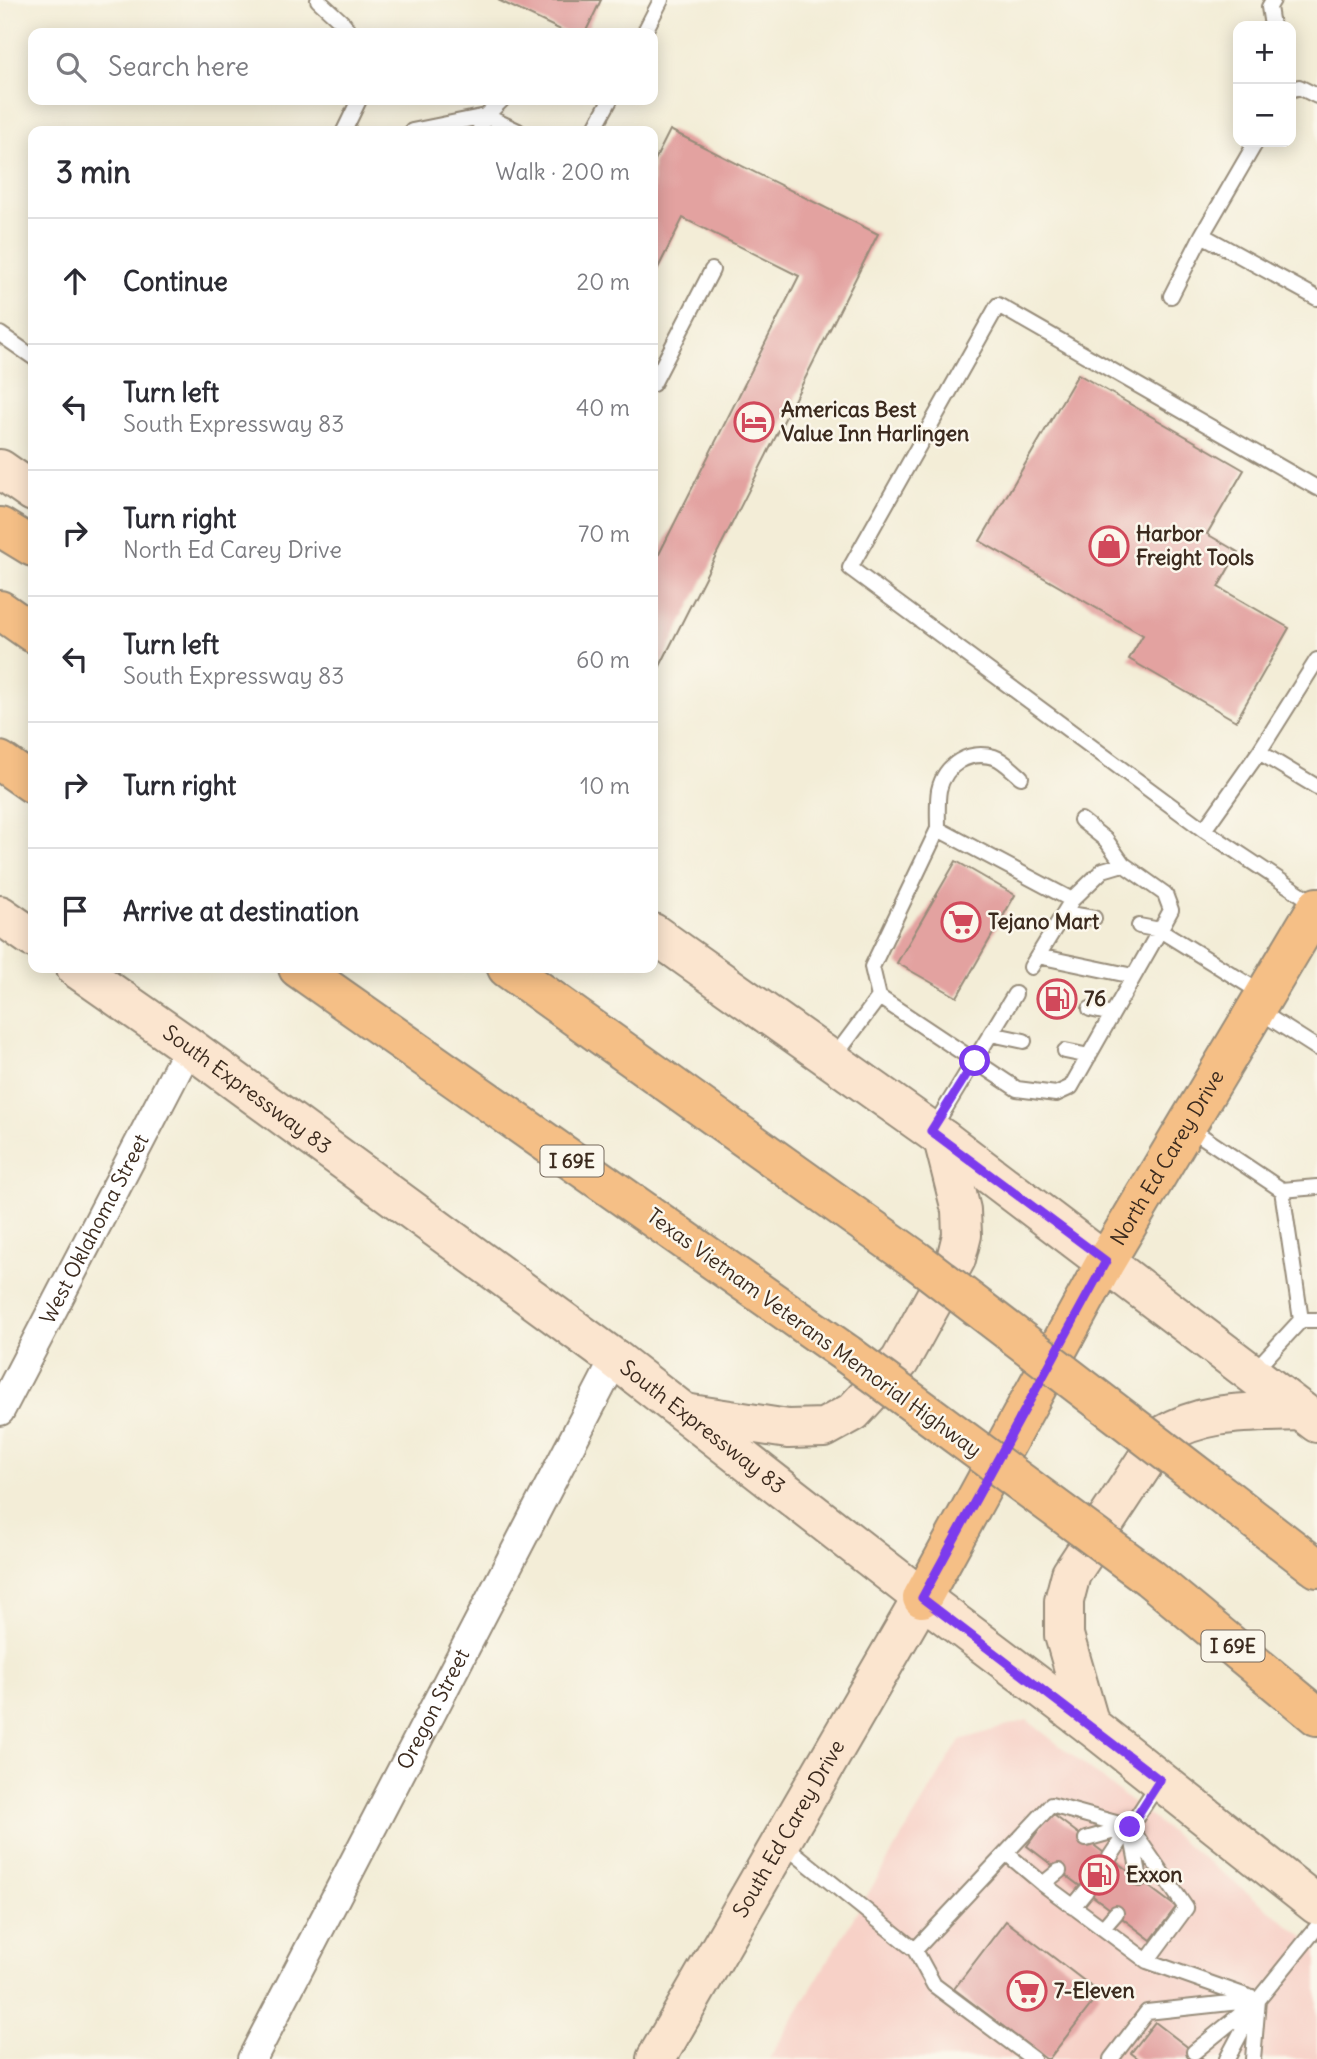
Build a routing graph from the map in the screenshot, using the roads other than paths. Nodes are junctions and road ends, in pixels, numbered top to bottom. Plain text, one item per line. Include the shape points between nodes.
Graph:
1 (318, 0) edge
2 (661, 0) edge
3 (1273, 0) edge
4 (1271, 21) edge
5 (346, 28) edge
6 (647, 28) edge
7 (1296, 88) edge
8 (1317, 96) edge
9 (357, 105) edge
10 (497, 105) edge
11 (607, 105) edge
12 (486, 116) junction
13 (346, 126) edge
14 (437, 126) edge
15 (481, 126) edge
16 (507, 126) edge
17 (596, 126) edge
18 (1253, 147) edge
19 (1202, 235) junction
20 (712, 270) dead end
21 (1171, 296) dead end
22 (1317, 298) edge
23 (0, 334) edge
24 (28, 354) edge
25 (658, 374) edge
26 (0, 469) edge
27 (1317, 488) edge
28 (28, 489) edge
29 (0, 527) edge
30 (28, 544) edge
31 (0, 610) edge
32 (28, 630) edge
33 (1317, 660) edge
34 (1259, 752) junction
35 (0, 761) edge
36 (1021, 777) dead end
37 (28, 781) edge
38 (1317, 787) edge
39 (1081, 820) dead end
40 (938, 829) junction
41 (1203, 830) junction
42 (1123, 864) junction
43 (1068, 906) junction
44 (1317, 906) edge
45 (0, 915) edge
46 (1094, 918) dead end
47 (1139, 926) dead end
48 (1160, 930) junction
49 (28, 935) edge
50 (658, 937) edge
51 (83, 973) edge
52 (305, 973) edge
53 (514, 973) edge
54 (1133, 976) junction
55 (1015, 994) dead end
56 (879, 997) junction
57 (1260, 1002) junction
58 (1090, 1009) dead end
59 (1112, 1014) junction
60 (991, 1034) junction
61 (1024, 1041) dead end
62 (189, 1047) junction
63 (1317, 1048) edge
64 (1065, 1051) dead end
65 (1089, 1056) junction
66 (832, 1061) junction
67 (975, 1061) junction
68 (1186, 1126) junction
69 (937, 1135) junction
70 (1317, 1187) edge
71 (1282, 1190) junction
72 (1106, 1261) junction
73 (1317, 1320) edge
74 (1301, 1321) junction
75 (615, 1359) junction
76 (1252, 1373) junction
77 (0, 1411) edge
78 (689, 1414) junction
79 (1309, 1417) edge
80 (1317, 1568) edge
81 (922, 1598) junction
82 (1317, 1716) edge
83 (1090, 1725) junction
84 (1160, 1780) junction
85 (1130, 1827) junction
86 (1086, 1839) dead end
87 (781, 1843) junction
88 (1006, 1853) junction
89 (1110, 1857) dead end
90 (1059, 1871) dead end
91 (1140, 1879) dead end
92 (1043, 1884) junction
93 (1086, 1891) dead end
94 (1317, 1905) edge
95 (1073, 1906) junction
96 (1116, 1913) dead end
97 (1317, 1927) edge
98 (1103, 1928) junction
99 (915, 1951) junction
100 (1147, 1961) junction
101 (1258, 2000) junction
102 (1194, 2052) dead end
103 (252, 2059) edge
104 (656, 2059) edge
105 (1033, 2059) edge
106 (1111, 2059) edge
107 (1227, 2059) edge
108 (1253, 2059) edge

1 - 5 lane
2 - 6 lane
3 - 4 lane
7 - 8 lane
9 - 13 lane
10 - 12 lane
11 - 17 lane
12 - 14 lane
12 - 15 lane
12 - 16 lane
18 - 19 lane
19 - 21 lane
19 - 22 lane
20 - 25 lane
23 - 24 lane
26 - 28 main road
27 - 41 lane via 998,305 850,568
29 - 30 main road
31 - 32 main road
33 - 34 lane
34 - 38 lane
34 - 41 lane
35 - 37 main road
36 - 40 lane via 997,758 961,759 945,772 939,791
39 - 42 lane via 1106,839
40 - 43 lane
40 - 56 lane via 872,967
41 - 44 lane
42 - 43 lane via 1102,870
42 - 48 lane via 1165,894 1171,910
43 - 46 lane
43 - 54 lane via 1034,962
44 - 57 main road, North Ed Carey Drive
45 - 49 main road
47 - 48 lane
48 - 54 lane
48 - 57 lane
50 - 66 main road
51 - 62 main road, South Expressway 83
52 - 82 main road, Texas Vietnam Veterans Memorial Highway / I 69E, bridge via 847,1354 1149,1577
53 - 80 main road, bridge via 916,1260
54 - 59 lane
55 - 60 lane
56 - 66 lane
56 - 67 lane
57 - 63 lane
57 - 68 main road, North Ed Carey Drive
58 - 59 lane
59 - 65 lane
60 - 61 lane
60 - 67 lane
62 - 75 main road, South Expressway 83
62 - 77 street, West Oklahoma Street
64 - 65 lane
65 - 67 lane via 1071,1087 1056,1094 1017,1089
66 - 69 main road
67 - 69 lane
68 - 71 lane
68 - 72 main road, North Ed Carey Drive
69 - 72 main road
69 - 78 main road via 961,1210 962,1235 956,1259 901,1361 853,1412 824,1428 788,1429
70 - 71 lane
71 - 74 lane
72 - 76 main road
72 - 81 main road, North Ed Carey Drive
73 - 74 lane
74 - 76 lane
75 - 78 main road, South Expressway 83
75 - 103 street, Oregon Street
76 - 79 main road
78 - 81 main road, South Expressway 83
79 - 83 main road via 1216,1415 1182,1423 1162,1436 1071,1574 1067,1587 1064,1635
81 - 83 main road, South Expressway 83
81 - 87 main road, South Ed Carey Drive
83 - 84 main road, South Expressway 83
84 - 85 lane
84 - 94 main road, South Expressway 83
85 - 86 lane
85 - 88 lane via 1051,1805
85 - 89 lane
85 - 91 lane
85 - 100 lane via 1186,1908
87 - 99 lane
87 - 104 main road, South Ed Carey Drive
88 - 92 lane
88 - 99 lane
90 - 92 lane
92 - 95 lane
93 - 95 lane
95 - 98 lane
96 - 98 lane
97 - 101 lane
98 - 100 lane
99 - 105 lane via 934,1985
100 - 101 lane
101 - 102 lane
101 - 106 lane via 1147,2012
101 - 107 lane
101 - 108 lane

